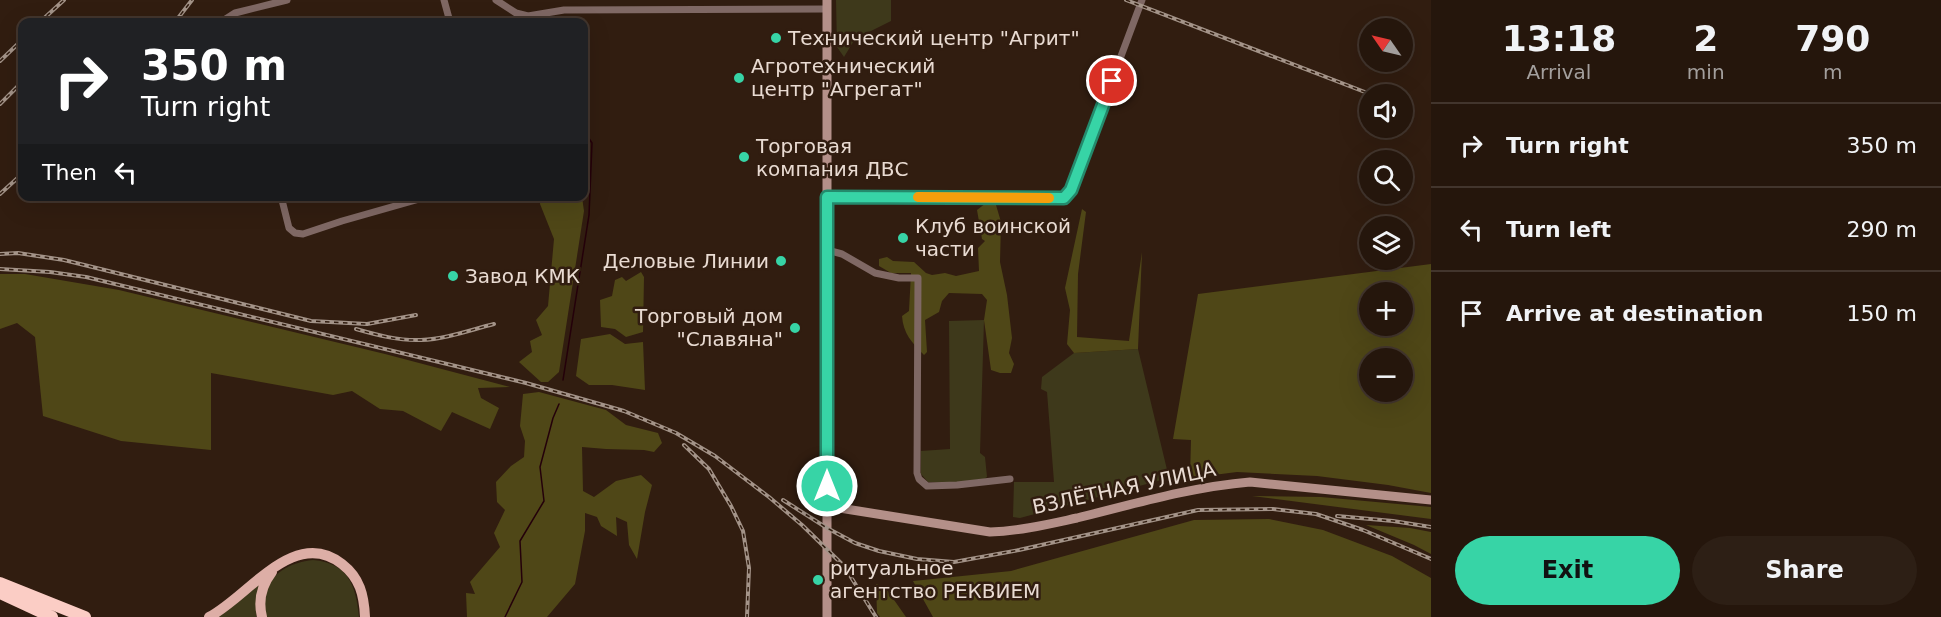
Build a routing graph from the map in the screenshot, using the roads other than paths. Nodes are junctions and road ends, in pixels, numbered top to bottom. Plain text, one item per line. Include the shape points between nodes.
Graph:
1 (287, 0) edge
2 (444, 0) edge
3 (496, 0) edge
4 (1142, 0) edge
5 (827, 5) edge
6 (230, 18) edge
7 (449, 18) edge
8 (827, 197) junction
9 (282, 201) edge
10 (412, 201) edge
11 (827, 250) junction
12 (1010, 479) dead end
13 (1431, 500) edge
14 (827, 506) junction
15 (281, 562) junction
16 (0, 583) edge
17 (0, 593) edge
18 (52, 617) edge
19 (85, 617) edge
20 (208, 617) edge
21 (262, 617) edge
22 (365, 617) edge
23 (827, 617) edge

1 - 6 street
2 - 7 street
3 - 5 street via 528,16 564,10
4 - 8 street via 1071,190 1064,198
5 - 8 street
8 - 11 street
9 - 10 street via 289,228 303,234
11 - 12 street via 875,273 918,278 919,479 927,486
11 - 14 street
13 - 14 street, ВЗЛЁТНАЯ УЛИЦА via 1250,482 1194,489 1042,526 990,532
14 - 23 street
15 - 20 main road
15 - 21 main road via 264,585
15 - 22 main road via 308,554 340,562 361,587
16 - 19 highway
17 - 18 highway

